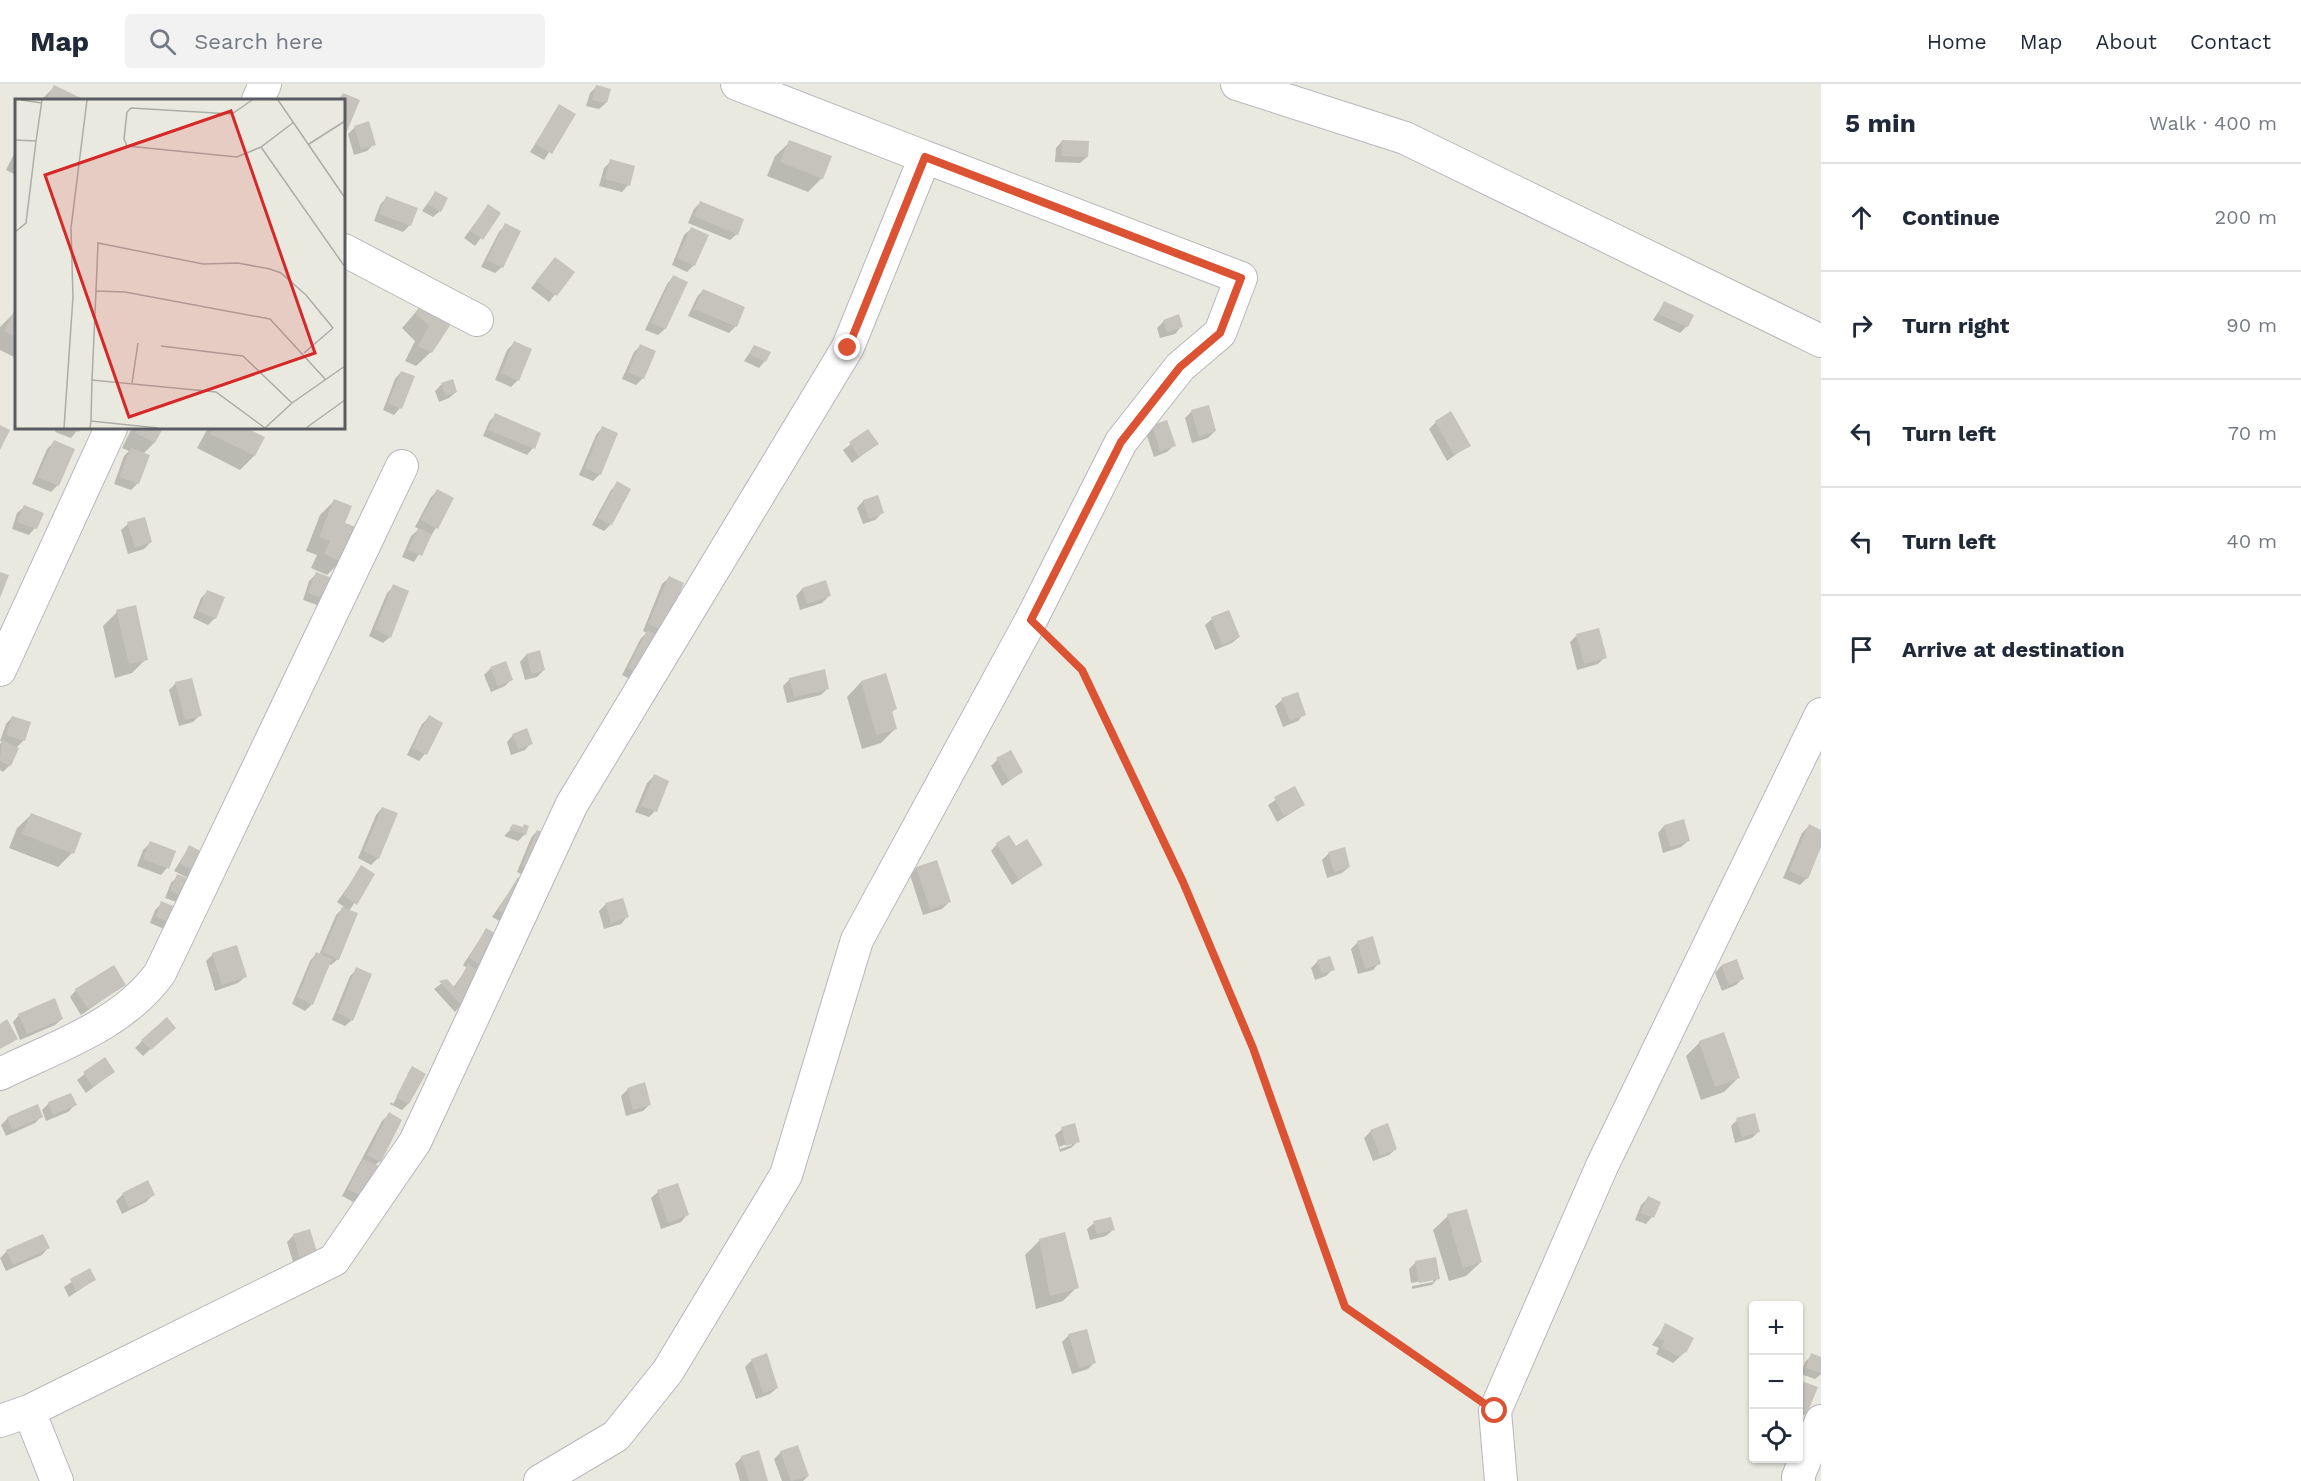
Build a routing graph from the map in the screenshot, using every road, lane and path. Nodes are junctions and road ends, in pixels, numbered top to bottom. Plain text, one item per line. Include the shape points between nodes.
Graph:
1 (265, 84) edge
2 (737, 84) edge
3 (1237, 84) edge
4 (258, 99) edge
5 (925, 157) junction
6 (345, 251) edge
7 (477, 320) dead end
8 (1821, 341) edge
9 (111, 429) edge
10 (402, 466) dead end
11 (1031, 620) junction
12 (0, 670) edge
13 (1821, 714) edge
14 (0, 1074) edge
15 (29, 1411) junction
16 (1495, 1411) junction
17 (0, 1421) edge
18 (1821, 1422) edge
19 (57, 1481) edge
20 (540, 1481) edge
21 (1501, 1481) edge
22 (1799, 1481) edge

1 - 4 street
2 - 5 street
3 - 8 street via 1406,138
5 - 11 street via 1241,278 1220,333 1180,367 1121,442
5 - 15 street via 848,348 572,804 415,1142 334,1260
6 - 7 street
9 - 12 street
10 - 14 street via 160,973 145,994 117,1016
11 - 16 path via 1082,670 1183,882 1253,1048 1345,1307
11 - 20 street via 857,940 786,1175 668,1371 616,1436
13 - 16 street via 1602,1166
15 - 17 street
15 - 19 street
16 - 21 street
18 - 22 street

